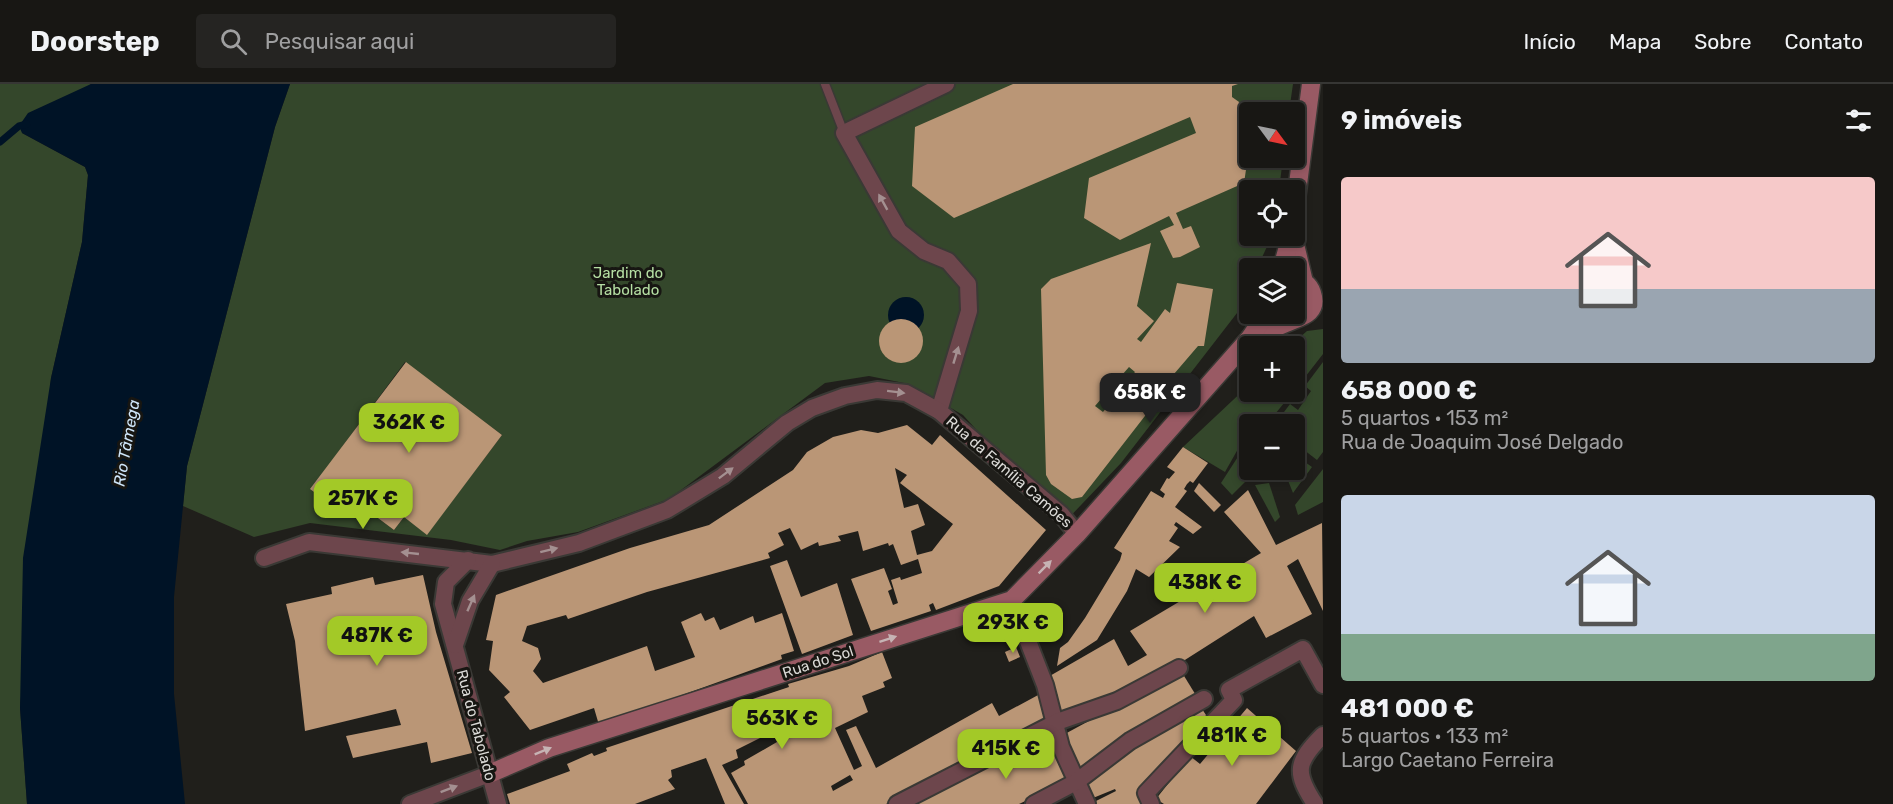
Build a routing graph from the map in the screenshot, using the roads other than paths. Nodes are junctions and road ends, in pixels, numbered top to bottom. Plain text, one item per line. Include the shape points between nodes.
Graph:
1 (825, 84) edge
2 (946, 84) edge
3 (1311, 84) edge
4 (844, 133) junction
5 (1299, 180) edge
6 (1295, 246) edge
7 (1308, 286) edge
8 (1316, 312) edge
9 (1271, 324) edge
10 (1253, 336) edge
11 (1239, 350) edge
12 (939, 411) junction
13 (1077, 534) junction
14 (264, 558) dead end
15 (468, 560) junction
16 (492, 564) junction
17 (1012, 600) junction
18 (455, 645) junction
19 (1179, 668) dead end
20 (1323, 685) edge
21 (1204, 699) dead end
22 (1057, 722) junction
23 (1323, 735) edge
24 (489, 774) junction
25 (1076, 782) junction
26 (1148, 798) edge
27 (410, 804) edge
28 (498, 804) edge
29 (897, 804) edge
30 (1034, 804) edge
31 (1087, 804) edge
32 (1315, 804) edge

1 - 4 lane
2 - 4 street
3 - 5 street
12 -> 4 street via 969,311 968,284 948,261 924,250 899,231
6 - 7 street
7 - 8 street
9 - 10 street
11 - 13 street
12 - 13 street, Rua da Família Camões via 1061,514
16 -> 12 street, Rua da Família Camões via 579,543 667,510 723,476 787,423 812,408 845,396 877,390 906,393
17 -> 13 street
15 -> 14 street via 309,542
15 - 16 street
15 - 18 street, Rua do Tabolado via 446,582 443,604
18 -> 16 street via 470,602
17 - 22 street
24 -> 17 street, Rua do Sol via 549,748
18 - 24 street, Rua do Tabolado
19 - 22 street via 1117,701
20 - 26 street via 1303,649 1241,682 1229,690 1234,700
21 - 25 street via 1130,741
22 - 25 street via 1061,747
22 - 29 street
23 - 32 street via 1304,755 1301,782
27 -> 24 street
24 - 28 street, Rua do Tabolado
25 - 30 street
25 - 31 street

